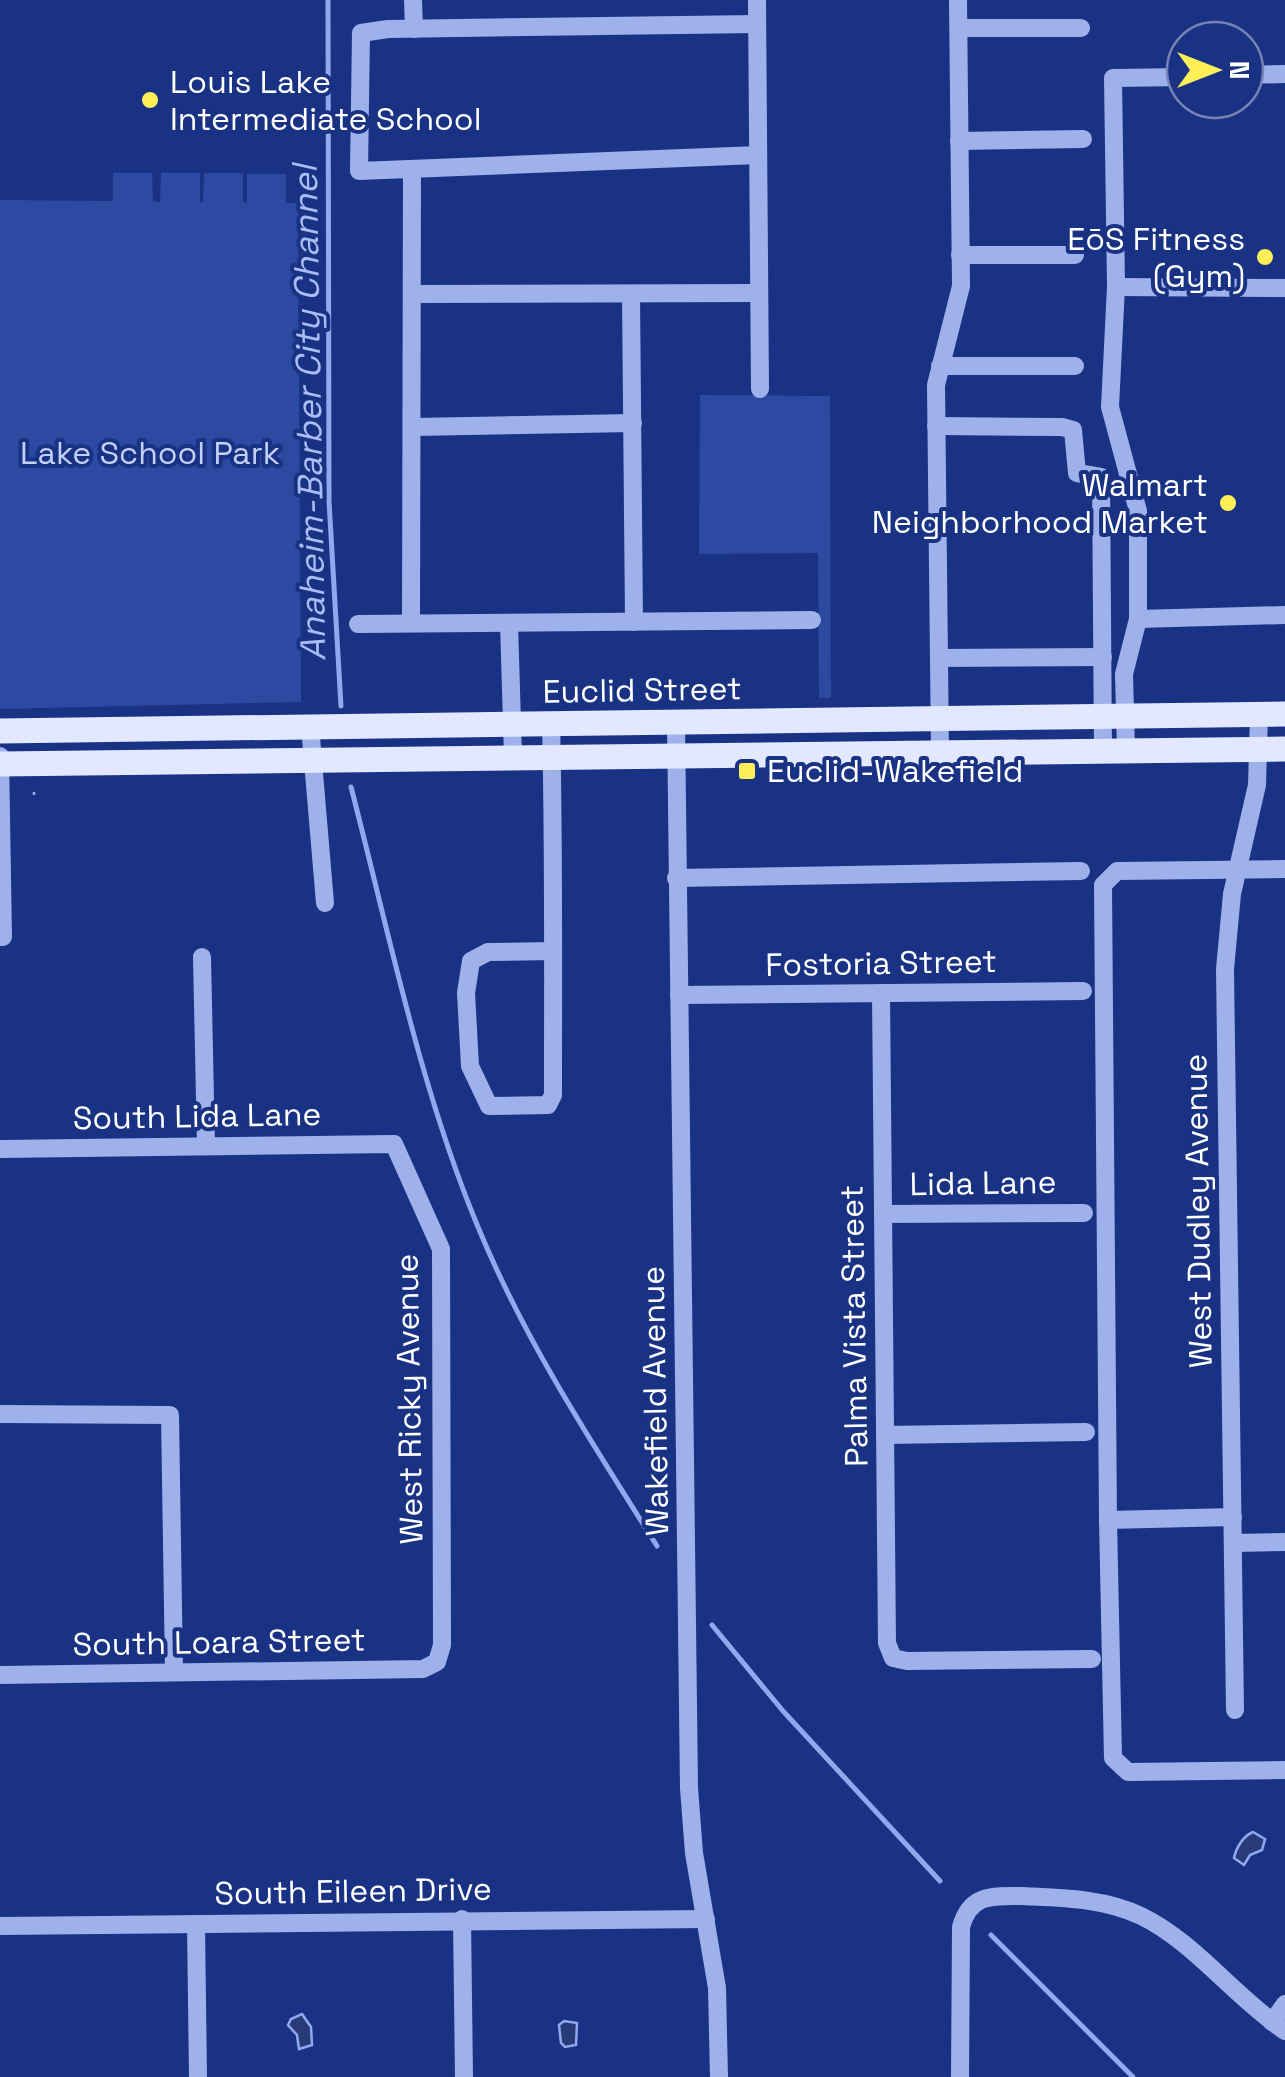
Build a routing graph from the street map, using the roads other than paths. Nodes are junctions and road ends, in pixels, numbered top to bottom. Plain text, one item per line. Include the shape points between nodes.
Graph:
1 (413, 0) edge
2 (757, 0) edge
3 (958, 0) edge
4 (757, 24) junction
5 (958, 28) junction
6 (1082, 28) dead end
7 (414, 29) junction
8 (1165, 77) edge
9 (1084, 139) dead end
10 (960, 141) junction
11 (758, 155) junction
12 (412, 171) junction
13 (960, 255) junction
14 (1075, 255) dead end
15 (1116, 287) junction
16 (1285, 288) edge
17 (758, 292) junction
18 (414, 294) junction
19 (631, 294) junction
20 (940, 366) junction
21 (1076, 366) dead end
22 (760, 388) dead end
23 (632, 423) junction
24 (936, 426) junction
25 (413, 428) junction
26 (1285, 616) edge
27 (1138, 619) junction
28 (812, 620) dead end
29 (634, 622) junction
30 (412, 623) junction
31 (509, 623) junction
32 (358, 624) dead end
33 (939, 658) junction
34 (1103, 658) junction
35 (1258, 714) junction
36 (1285, 714) edge
37 (1114, 716) junction
38 (940, 718) junction
39 (676, 722) junction
40 (551, 723) junction
41 (511, 724) junction
42 (310, 726) junction
43 (0, 730) edge
44 (1258, 749) junction
45 (1285, 749) edge
46 (1114, 750) junction
47 (940, 752) junction
48 (0, 754) edge
49 (676, 755) junction
50 (552, 757) junction
51 (513, 758) junction
52 (311, 760) junction
53 (0, 764) edge
54 (1285, 870) edge
55 (1082, 871) dead end
56 (1237, 871) junction
57 (676, 878) junction
58 (324, 903) dead end
59 (0, 937) edge
60 (552, 952) junction
61 (202, 957) dead end
62 (1083, 991) dead end
63 (881, 993) junction
64 (679, 995) junction
65 (394, 1144) joint
66 (206, 1146) junction
67 (0, 1149) edge
68 (1084, 1212) dead end
69 (883, 1214) junction
70 (0, 1414) edge
71 (1086, 1432) dead end
72 (886, 1435) junction
73 (1233, 1517) junction
74 (1108, 1520) junction
75 (1233, 1542) junction
76 (1285, 1542) edge
77 (1092, 1659) dead end
78 (438, 1662) joint
79 (174, 1672) junction
80 (0, 1675) edge
81 (1235, 1710) dead end
82 (1285, 1770) edge
83 (706, 1919) junction
84 (462, 1920) junction
85 (196, 1924) junction
86 (0, 1926) edge
87 (1285, 2004) edge
88 (1278, 2026) edge
89 (198, 2077) edge
90 (464, 2077) edge
91 (720, 2077) edge
92 (960, 2077) edge

1 - 7 street
2 - 4 street
3 - 5 street
4 - 7 street
4 - 11 street
5 - 6 street
5 - 10 street
7 - 12 street via 360,33 359,171
8 - 15 street via 1113,78
9 - 10 street
10 - 13 street
11 - 12 street
11 - 17 street
12 - 18 street
13 - 14 street
13 - 20 street via 960,286
15 - 16 street
15 - 27 street via 1110,407 1138,511
17 - 19 street
17 - 22 street
18 - 19 street
18 - 25 street
19 - 23 street
20 - 21 street
20 - 24 street
23 - 25 street
23 - 29 street
24 - 33 street
24 - 34 street via 1073,430 1076,473 1101,478 1103,485
25 - 30 street
26 - 27 street
27 - 37 street
28 - 29 street
29 - 31 street
30 - 31 street
30 - 32 street
31 - 41 street
33 - 34 street
33 - 38 street
34 - 37 street
35 - 36 main road, Euclid Street
35 - 37 main road, Euclid Street
35 - 44 street, West Dudley Avenue
37 - 38 main road, Euclid Street
37 - 46 street
38 - 39 main road, Euclid Street
38 - 47 street
39 - 40 main road, Euclid Street
39 - 49 street, Wakefield Avenue
40 - 41 main road, Euclid Street
40 - 50 street
41 - 42 main road, Euclid Street
41 - 51 street
42 - 43 main road, Euclid Street
42 - 52 street
44 - 45 main road, Euclid Street
44 - 46 main road, Euclid Street
44 - 56 street, West Dudley Avenue via 1255,798
46 - 47 main road, Euclid Street
47 - 49 main road, Euclid Street
48 - 53 street
49 - 50 main road, Euclid Street
49 - 57 street, Wakefield Avenue
50 - 51 main road, Euclid Street
50 - 60 street
51 - 52 main road, Euclid Street
52 - 53 main road, Euclid Street
52 - 58 street
53 - 59 street
54 - 56 street
55 - 57 street
56 - 73 street, West Dudley Avenue via 1225,968
56 - 74 street via 1116,871 1103,886
57 - 64 street, Wakefield Avenue
60 - 60 street via 488,952 470,961 470,1066 489,1106 548,1105 552,1096
61 - 66 street
62 - 63 street, Fostoria Street
63 - 64 street, Fostoria Street
63 - 69 street, Palma Vista Street
64 - 83 street, Wakefield Avenue via 691,1823
65 - 66 street, South Lida Lane
65 - 78 street, West Ricky Avenue via 442,1249
66 - 67 street, South Lida Lane
68 - 69 street, Lida Lane
69 - 72 street, Palma Vista Street
70 - 79 street via 170,1415
71 - 72 street
72 - 77 street, Palma Vista Street via 887,1642 893,1658
73 - 74 street
73 - 75 street, West Dudley Avenue
74 - 82 street via 1113,1758 1128,1772
75 - 76 street
75 - 81 street, West Dudley Avenue
78 - 79 street, South Loara Street via 423,1669
79 - 80 street, South Loara Street
83 - 84 street, South Eileen Drive
83 - 91 street, Wakefield Avenue
84 - 85 street, South Eileen Drive
84 - 90 street
85 - 86 street, South Eileen Drive
85 - 89 street
87 - 88 street
88 - 92 street via 1141,1916 1068,1898 995,1896 977,1900 960,1927

